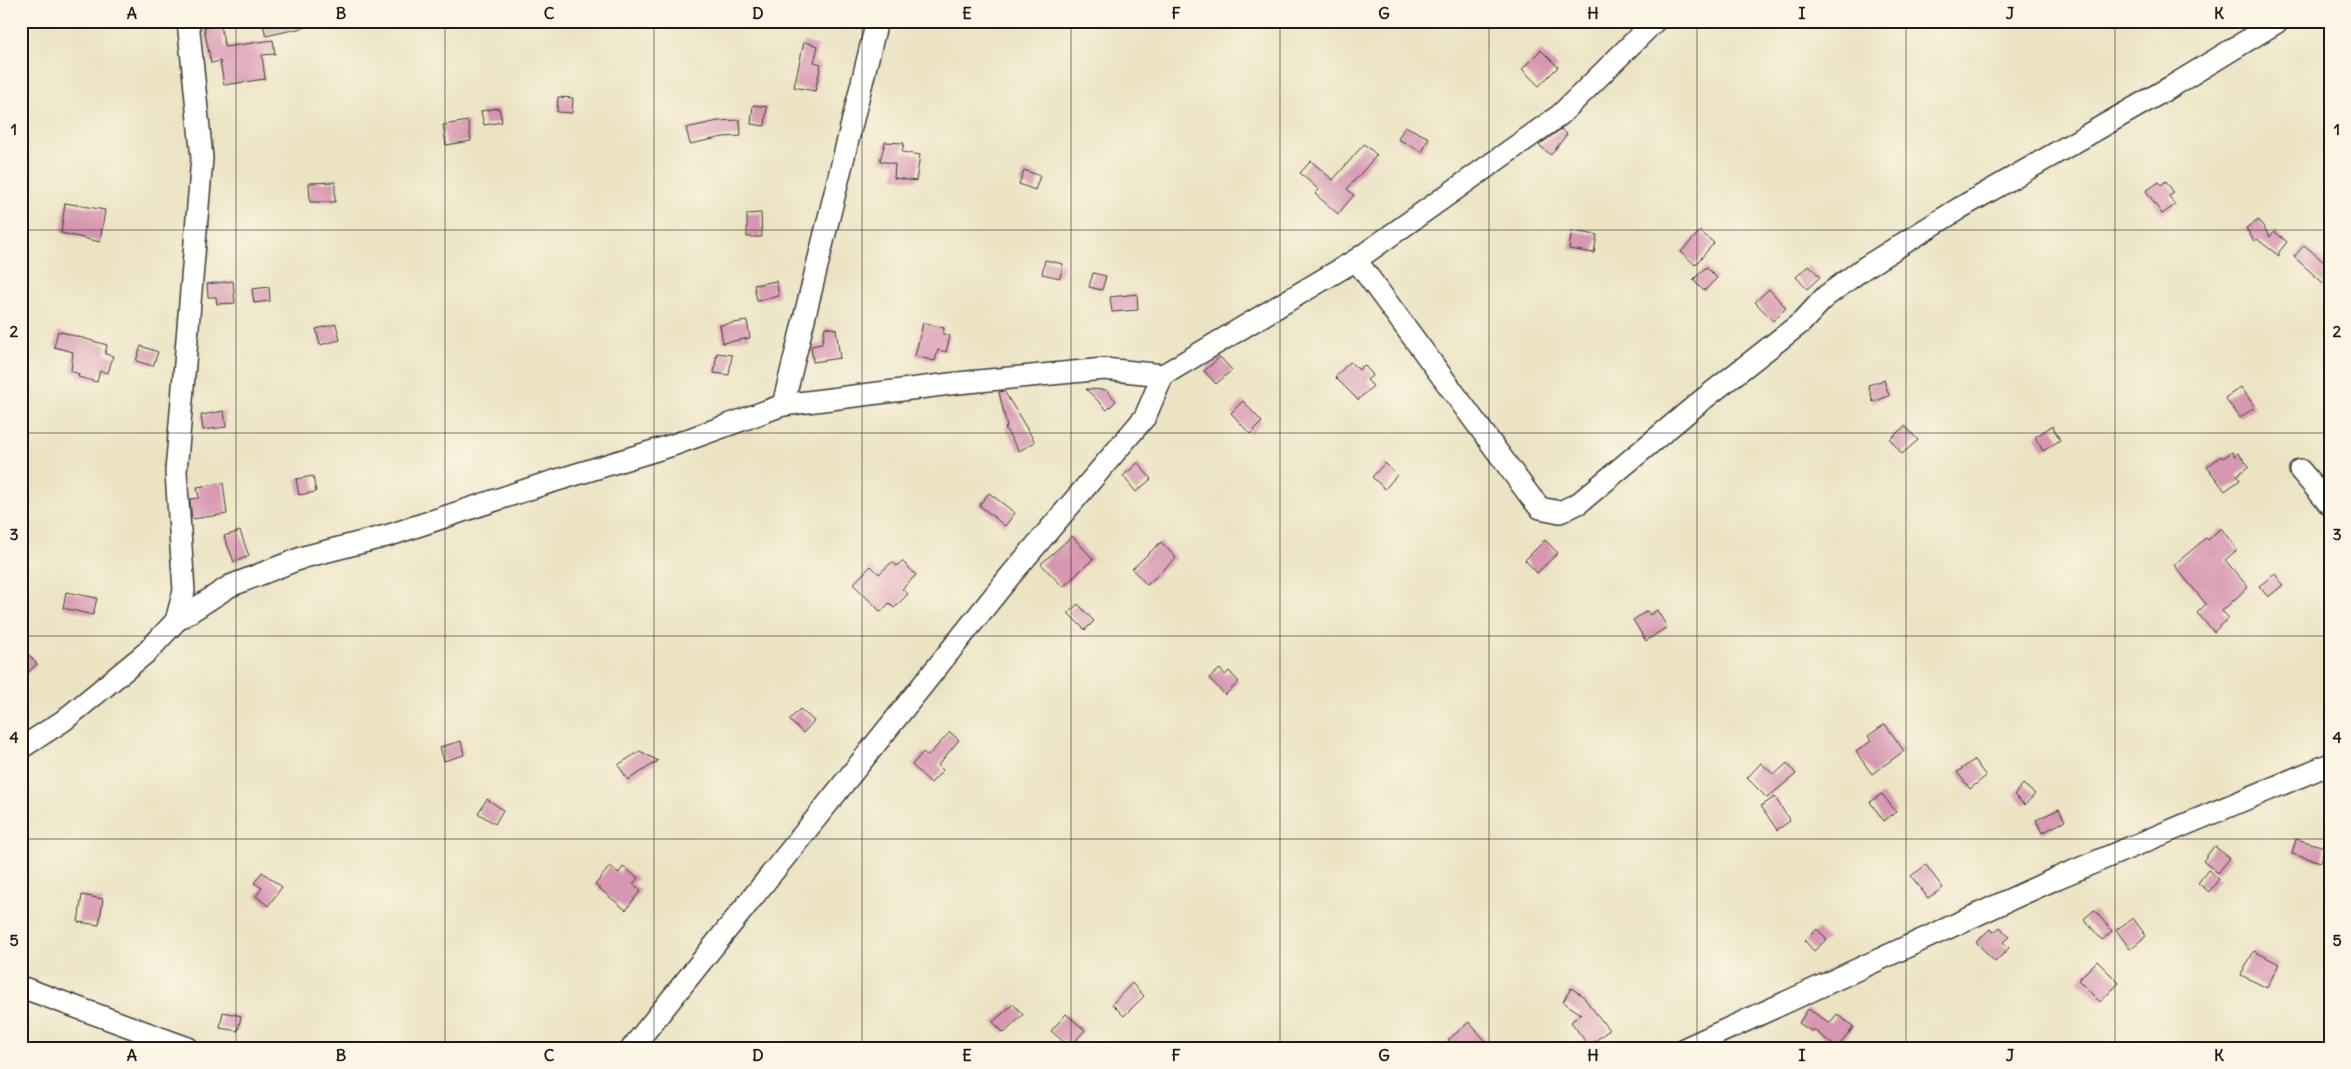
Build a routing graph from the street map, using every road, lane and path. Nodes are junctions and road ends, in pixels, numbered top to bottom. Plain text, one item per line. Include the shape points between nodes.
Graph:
1 (188, 21) edge
2 (877, 21) edge
3 (1655, 21) edge
4 (2279, 21) edge
5 (1356, 260) junction
6 (1163, 375) junction
7 (783, 405) junction
8 (2300, 470) dead end
9 (2330, 505) edge
10 (176, 621) junction
11 (21, 748) edge
12 (2330, 764) edge
13 (21, 988) edge
14 (188, 1048) edge
15 (632, 1048) edge
16 (1686, 1048) edge

1 - 10 street via 202,158 176,472 184,591
2 - 7 street
3 - 5 street via 1560,115
4 - 5 street via 1864,268 1826,296 1802,322 1579,503 1560,512 1540,508 1530,496
5 - 6 street
6 - 7 street via 1104,368
6 - 15 street via 1145,417 1010,576
7 - 10 street via 673,445 390,535 304,557 230,586
8 - 9 street
10 - 11 street via 147,652 63,721
12 - 16 street via 2057,878
13 - 14 street

